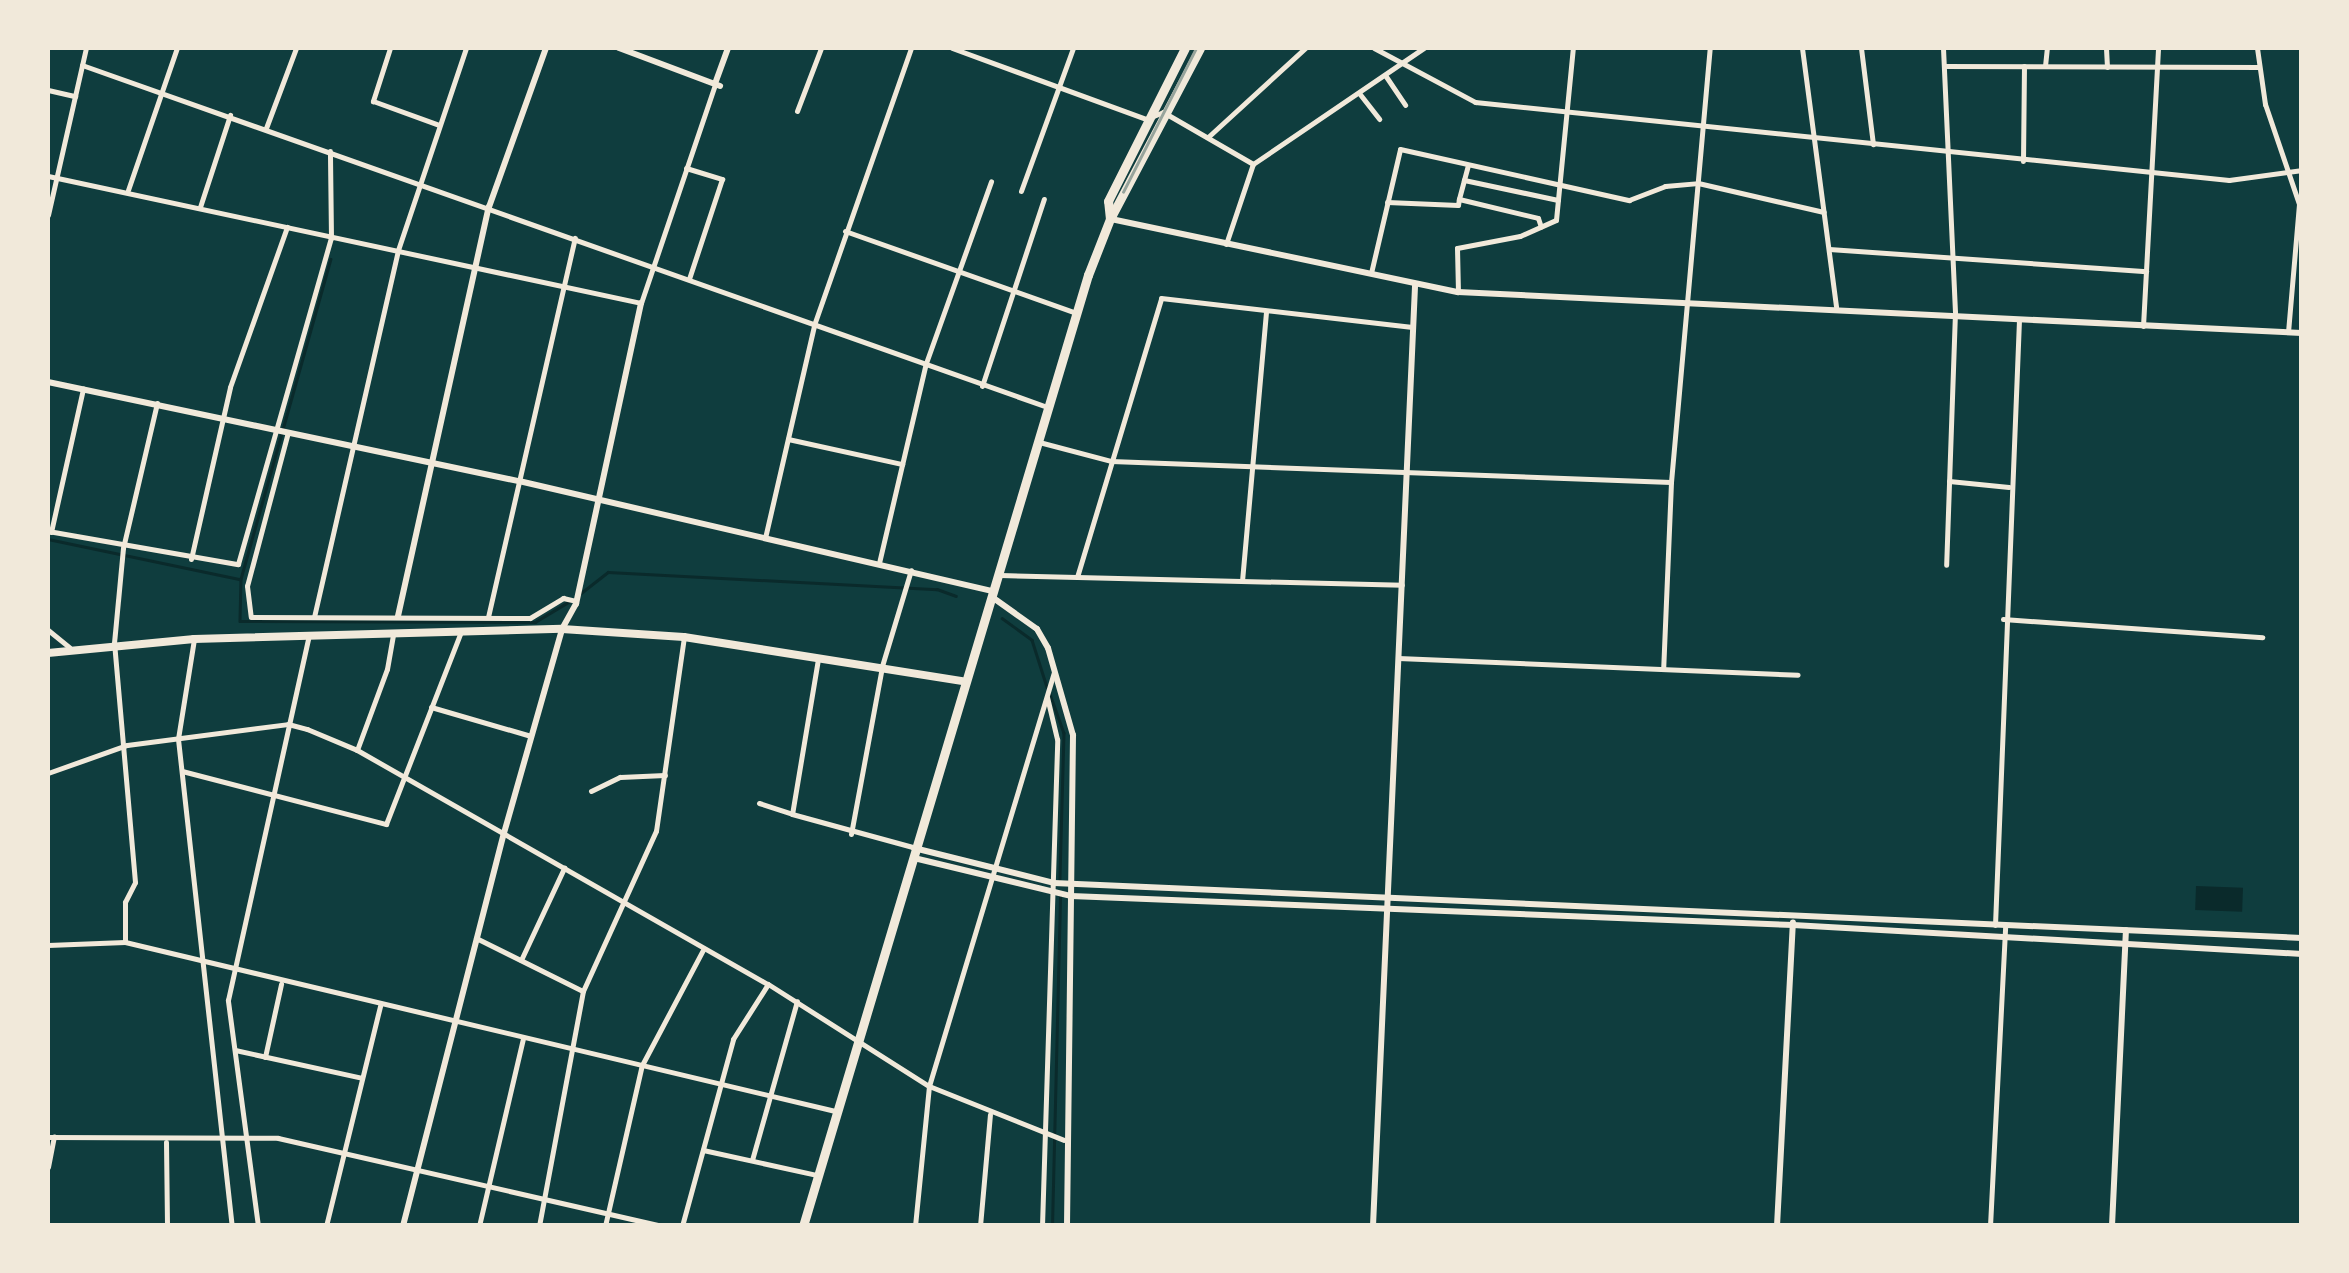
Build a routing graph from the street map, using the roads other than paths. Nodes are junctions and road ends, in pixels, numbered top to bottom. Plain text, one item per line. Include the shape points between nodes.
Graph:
1 (86, 48) edge
2 (176, 48) edge
3 (296, 48) edge
4 (390, 48) edge
5 (466, 48) edge
6 (546, 48) edge
7 (619, 48) edge
8 (728, 48) edge
9 (820, 48) edge
10 (910, 48) edge
11 (952, 48) edge
12 (1073, 48) edge
13 (1185, 48) edge
14 (1200, 48) edge
15 (1305, 48) edge
16 (1374, 48) edge
17 (1424, 48) edge
18 (1573, 48) edge
19 (1710, 48) edge
20 (1802, 48) edge
21 (1861, 48) edge
22 (1943, 48) edge
23 (2046, 48) edge
24 (2106, 48) edge
25 (2158, 48) edge
26 (2257, 48) edge
27 (1402, 64) junction
28 (82, 65) junction
29 (1944, 66) junction
30 (2024, 66) junction
31 (2045, 66) junction
32 (2107, 66) junction
33 (2260, 66) junction
34 (2157, 67) junction
35 (1385, 75) junction
36 (718, 84) junction
37 (1057, 87) junction
38 (161, 89) junction
39 (48, 90) edge
40 (1359, 92) junction
41 (75, 96) junction
42 (1405, 105) dead end
43 (797, 111) dead end
44 (1163, 112) junction
45 (1566, 113) junction
46 (230, 115) junction
47 (1146, 119) junction
48 (1379, 119) dead end
49 (439, 126) junction
50 (266, 128) junction
51 (1702, 128) junction
52 (1208, 137) junction
53 (1814, 138) junction
54 (1874, 145) junction
55 (330, 151) junction
56 (1948, 153) junction
57 (2023, 161) junction
58 (1252, 164) junction
59 (1468, 164) junction
60 (686, 168) junction
61 (2302, 170) edge
62 (2152, 173) junction
63 (48, 176) edge
64 (2286, 177) junction
65 (56, 178) junction
66 (1464, 180) junction
67 (991, 181) dead end
68 (1698, 182) junction
69 (420, 184) junction
70 (1560, 186) junction
71 (128, 190) junction
72 (1021, 191) dead end
73 (1044, 199) dead end
74 (1459, 199) junction
75 (1558, 200) junction
76 (1388, 202) junction
77 (200, 207) junction
78 (488, 207) junction
79 (1824, 212) junction
80 (48, 214) edge
81 (1110, 218) junction
82 (2300, 222) edge
83 (1541, 226) junction
84 (287, 228) junction
85 (845, 231) junction
86 (330, 238) junction
87 (575, 238) junction
88 (1226, 245) junction
89 (1829, 249) junction
90 (398, 250) junction
91 (1952, 259) junction
92 (652, 264) junction
93 (476, 266) junction
94 (958, 270) junction
95 (2146, 272) junction
96 (1370, 276) junction
97 (689, 278) junction
98 (1415, 285) junction
99 (562, 286) junction
100 (1012, 290) junction
101 (1458, 292) junction
102 (642, 303) junction
103 (1684, 303) junction
104 (1836, 307) junction
105 (1266, 310) junction
106 (1955, 312) junction
107 (1076, 313) junction
108 (2019, 316) junction
109 (814, 325) junction
110 (2143, 326) junction
111 (1412, 327) junction
112 (2288, 332) junction
113 (2302, 333) edge
114 (926, 364) junction
115 (48, 382) edge
116 (982, 386) junction
117 (83, 390) junction
118 (157, 404) junction
119 (1046, 407) junction
120 (222, 418) junction
121 (278, 430) junction
122 (288, 432) junction
123 (788, 439) junction
124 (1036, 442) junction
125 (354, 445) junction
126 (1112, 461) junction
127 (431, 462) junction
128 (902, 464) junction
129 (1247, 464) junction
130 (1407, 468) junction
131 (519, 481) junction
132 (1949, 481) junction
133 (1671, 482) junction
134 (2009, 487) junction
135 (598, 500) junction
136 (49, 532) edge
137 (764, 540) junction
138 (123, 548) junction
139 (191, 559) junction
140 (880, 563) junction
141 (1946, 565) dead end
142 (910, 570) junction
143 (995, 574) junction
144 (1076, 577) junction
145 (1242, 581) junction
146 (1402, 586) junction
147 (990, 593) junction
148 (576, 601) junction
149 (314, 617) junction
150 (398, 617) junction
151 (488, 618) junction
152 (2003, 619) junction
153 (562, 628) junction
154 (48, 630) edge
155 (395, 633) junction
156 (460, 634) junction
157 (309, 636) junction
158 (2262, 636) dead end
159 (684, 637) junction
160 (194, 639) junction
161 (114, 643) junction
162 (70, 648) junction
163 (48, 653) edge
164 (818, 656) junction
165 (1398, 658) junction
166 (882, 666) junction
167 (1663, 669) junction
168 (1053, 675) junction
169 (1798, 676) dead end
170 (963, 681) junction
171 (1046, 695) junction
172 (432, 706) junction
173 (288, 724) junction
174 (531, 736) junction
175 (178, 739) junction
176 (127, 746) junction
177 (357, 750) junction
178 (182, 771) junction
179 (48, 773) edge
180 (666, 775) junction
181 (404, 776) junction
182 (590, 791) dead end
183 (273, 792) junction
184 (759, 804) dead end
185 (792, 814) junction
186 (504, 833) junction
187 (852, 834) junction
188 (912, 852) junction
189 (564, 868) junction
190 (994, 870) junction
191 (990, 880) junction
192 (1054, 883) junction
193 (1068, 883) junction
194 (1054, 892) junction
195 (1067, 895) junction
196 (1389, 898) junction
197 (627, 904) junction
198 (1389, 910) junction
199 (1793, 920) junction
200 (1995, 925) junction
201 (2005, 926) junction
202 (2126, 930) junction
203 (476, 938) junction
204 (2302, 938) edge
205 (2007, 939) junction
206 (125, 942) junction
207 (48, 945) edge
208 (2125, 945) junction
209 (704, 947) junction
210 (2302, 954) edge
211 (521, 960) junction
212 (201, 965) junction
213 (234, 973) junction
214 (281, 984) junction
215 (768, 984) junction
216 (583, 991) junction
217 (797, 1001) junction
218 (380, 1006) junction
219 (452, 1022) junction
220 (856, 1037) junction
221 (523, 1038) junction
222 (235, 1050) junction
223 (576, 1050) junction
224 (265, 1057) junction
225 (642, 1065) junction
226 (362, 1078) junction
227 (720, 1084) junction
228 (929, 1086) junction
229 (770, 1096) junction
230 (835, 1111) junction
231 (990, 1112) junction
232 (1047, 1134) junction
233 (50, 1137) edge
234 (247, 1139) junction
235 (1061, 1139) junction
236 (222, 1140) junction
237 (166, 1142) junction
238 (702, 1150) junction
239 (344, 1151) junction
240 (752, 1160) junction
241 (48, 1167) edge
242 (417, 1168) junction
243 (817, 1175) junction
244 (489, 1185) junction
245 (545, 1197) junction
246 (608, 1213) junction
247 (167, 1226) edge
248 (232, 1226) edge
249 (258, 1226) edge
250 (326, 1226) edge
251 (402, 1226) edge
252 (479, 1226) edge
253 (539, 1226) edge
254 (605, 1226) edge
255 (662, 1226) edge
256 (682, 1226) edge
257 (803, 1226) edge
258 (915, 1226) edge
259 (980, 1226) edge
260 (1042, 1226) edge
261 (1068, 1226) edge
262 (1372, 1226) edge
263 (1777, 1226) edge
264 (1990, 1226) edge
265 (2112, 1226) edge

1 - 28 street
2 - 38 street
3 - 50 street
4 - 49 street via 373,101
5 - 49 street
6 - 78 street
7 - 36 street
8 - 36 street
9 - 43 street
10 - 85 street
11 - 37 street
12 - 37 street
13 - 47 main road
14 - 44 main road
15 - 52 street
16 - 27 street
17 - 27 street
18 - 45 street
19 - 51 street
20 - 53 street
21 - 54 street
22 - 29 street
23 - 31 street
24 - 32 street
25 - 34 street
26 - 33 street
27 - 35 street
27 - 45 street via 1475,102
28 - 38 street
28 - 41 street
29 - 30 street
29 - 56 street
30 - 31 street
30 - 57 street
31 - 32 street
32 - 34 street
33 - 34 street
33 - 64 street
34 - 62 street
35 - 40 street
35 - 42 street
36 - 60 street
37 - 47 street
37 - 72 street
38 - 46 street
38 - 71 street
39 - 41 street
40 - 48 street
40 - 58 street
41 - 65 street
44 - 47 street
44 - 52 street
44 - 81 main road via 1121,208
45 - 51 street
45 - 70 street
46 - 50 street
46 - 77 street
47 - 81 main road via 1108,201
49 - 69 street
50 - 55 street
51 - 53 street
51 - 68 street
52 - 58 street
53 - 54 street
53 - 79 street
54 - 56 street
55 - 69 street
55 - 86 street
56 - 57 street
56 - 91 street
57 - 62 street
58 - 88 street
59 - 66 street
59 - 70 street
59 - 76 street via 1400,149
60 - 92 street
60 - 97 street via 722,180
61 - 64 street
62 - 64 street
62 - 95 street
63 - 65 street
64 - 82 street
65 - 71 street
65 - 80 street
66 - 74 street
66 - 75 street
67 - 94 street
68 - 70 street via 1628,200
68 - 79 street
68 - 103 street
69 - 78 street
69 - 90 street
70 - 75 street
71 - 77 street
73 - 100 street
74 - 76 street via 1458,205
74 - 83 street via 1538,218
75 - 83 street via 1556,220
76 - 96 street
77 - 84 street
78 - 87 street
78 - 93 street
79 - 89 street
81 - 88 street
81 - 107 main road
82 - 112 street
83 - 101 street via 1457,248
84 - 86 street
84 - 120 street
85 - 94 street
85 - 109 street
86 - 90 street
86 - 121 street
87 - 92 street
87 - 99 street
88 - 96 street
89 - 91 street
89 - 104 street
90 - 93 street
90 - 125 street
91 - 95 street
91 - 106 street
92 - 97 street
92 - 102 street
93 - 99 street
93 - 127 street
94 - 100 street
94 - 114 street
95 - 110 street
96 - 98 street
97 - 109 street
98 - 101 street
98 - 111 street
99 - 102 street
99 - 131 street
100 - 107 street
100 - 116 street
101 - 103 street
102 - 135 street
103 - 104 street
103 - 133 street
104 - 106 street
105 - 111 street
105 - 126 street via 1161,298
105 - 129 street
106 - 108 street
106 - 132 street
107 - 119 main road
108 - 110 street
108 - 134 street
109 - 114 street
109 - 123 street
110 - 112 street
111 - 130 street
112 - 113 street
114 - 116 street
114 - 128 street
115 - 117 street
116 - 119 street
117 - 118 street
117 - 136 street
118 - 120 street
118 - 138 street
119 - 124 main road
120 - 121 street
120 - 139 street
121 - 122 street
121 - 139 street via 238,564
122 - 125 street
122 - 149 street via 244,602 251,617
123 - 128 street
123 - 137 street
124 - 126 street
124 - 143 main road
125 - 127 street
125 - 149 street
126 - 129 street
126 - 144 street
127 - 131 street
127 - 150 street
128 - 140 street
129 - 130 street
129 - 145 street
130 - 133 street
130 - 146 street
131 - 135 street
131 - 151 street
132 - 134 street
132 - 141 street
133 - 167 street
134 - 152 street
135 - 137 street
135 - 148 street
136 - 138 street
137 - 140 street
138 - 139 street
138 - 161 street
140 - 142 street
142 - 147 street
142 - 166 street
143 - 144 street
143 - 147 main road
144 - 145 street
145 - 146 street
146 - 165 street
147 - 168 street via 1036,629
147 - 170 main road
148 - 151 street via 563,598 530,618
148 - 153 street
149 - 150 street
150 - 151 street
150 - 155 street
152 - 158 street
152 - 200 street
153 - 156 main road
153 - 159 main road
153 - 174 street
154 - 162 street
155 - 156 main road
155 - 157 main road
155 - 177 street
156 - 172 street
157 - 160 main road
157 - 173 street
159 - 164 main road
159 - 180 street
160 - 161 main road
160 - 175 street
161 - 162 main road
161 - 176 street
162 - 163 main road
164 - 166 main road
164 - 185 street
165 - 167 street
165 - 196 street
166 - 170 main road
166 - 187 street
167 - 169 street
168 - 171 street
168 - 193 street via 1073,736
170 - 188 main road
171 - 190 street
171 - 192 street via 1057,739
172 - 174 street
172 - 181 street
173 - 175 street
173 - 177 street
173 - 183 street
174 - 186 street
175 - 176 street
175 - 178 street
176 - 179 street
176 - 206 street via 135,882 125,902
177 - 181 street
178 - 183 street
178 - 212 street
180 - 182 street via 620,777
180 - 197 street via 656,832
181 - 183 street via 386,824
181 - 186 street
183 - 213 street
184 - 185 street
185 - 187 street
186 - 189 street
186 - 203 street
187 - 188 street
188 - 190 street
188 - 191 street
188 - 220 main road
189 - 197 street
189 - 211 street
190 - 191 street
190 - 192 street
191 - 194 street
191 - 228 street
192 - 193 street
192 - 194 street
193 - 195 street
193 - 196 street
194 - 195 street
194 - 232 street
195 - 198 street
195 - 235 street
196 - 198 street
196 - 199 street
197 - 209 street
197 - 216 street
198 - 199 street
198 - 262 street
199 - 200 street
199 - 205 street
199 - 263 street
200 - 201 street
201 - 202 street
201 - 205 street
202 - 204 street
202 - 208 street
203 - 211 street
203 - 219 street
205 - 208 street
205 - 264 street
206 - 207 street
206 - 212 street
208 - 210 street
208 - 265 street
209 - 215 street
209 - 225 street
211 - 216 street
212 - 213 street
212 - 236 street
213 - 214 street
213 - 222 street via 228,1000
214 - 218 street
214 - 224 street
215 - 217 street
215 - 227 street via 733,1039
216 - 223 street
217 - 220 street
217 - 229 street
218 - 219 street
218 - 226 street
219 - 221 street
219 - 242 street
220 - 228 street
220 - 230 main road
221 - 223 street
221 - 244 street
222 - 224 street
222 - 234 street
223 - 225 street
223 - 245 street
224 - 226 street
225 - 227 street
225 - 246 street
226 - 239 street
227 - 229 street
227 - 238 street
228 - 231 street
228 - 258 street
229 - 230 street
229 - 240 street
230 - 243 main road
231 - 232 street
231 - 259 street
232 - 235 street
232 - 260 street
233 - 237 street
233 - 241 street
234 - 236 street
234 - 239 street
234 - 249 street
235 - 261 street
236 - 237 street
236 - 248 street
237 - 247 street
238 - 240 street
238 - 256 street
239 - 242 street
239 - 250 street
240 - 243 street
242 - 244 street
242 - 251 street
243 - 257 main road
244 - 245 street
244 - 252 street
245 - 246 street
245 - 253 street
246 - 254 street
246 - 255 street

